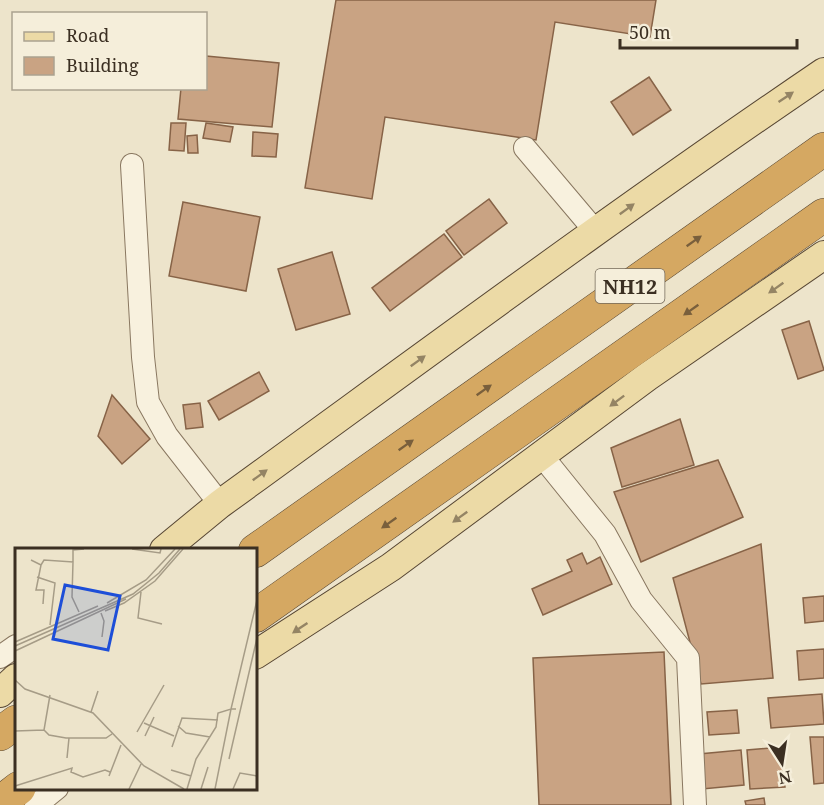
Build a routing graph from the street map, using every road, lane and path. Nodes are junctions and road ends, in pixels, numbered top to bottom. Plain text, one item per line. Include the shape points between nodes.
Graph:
1 (824, 72) edge
2 (525, 148) dead end
3 (824, 149) edge
4 (132, 165) dead end
5 (824, 215) edge
6 (596, 232) junction
7 (824, 255) edge
8 (542, 456) junction
9 (220, 504) junction
10 (166, 548) edge
11 (256, 550) edge
12 (256, 615) edge
13 (15, 647) edge
14 (256, 654) edge
15 (0, 657) edge
16 (15, 679) edge
17 (0, 693) edge
18 (15, 723) edge
19 (0, 734) edge
20 (18, 790) edge
21 (29, 790) edge
22 (56, 790) edge
23 (2, 804) edge
24 (36, 805) edge
25 (696, 805) edge

6 -> 1 main road
2 - 6 street
11 -> 3 highway, NH12
4 - 9 street via 148,402 167,436
5 -> 12 highway, NH12
9 -> 6 main road
7 -> 8 main road via 647,377
8 -> 14 main road via 391,567
8 - 25 street via 604,534 641,600 688,658
9 - 10 main road
13 - 15 street
16 - 17 main road
18 - 19 highway
20 - 23 highway
21 - 23 main road
22 - 24 street

